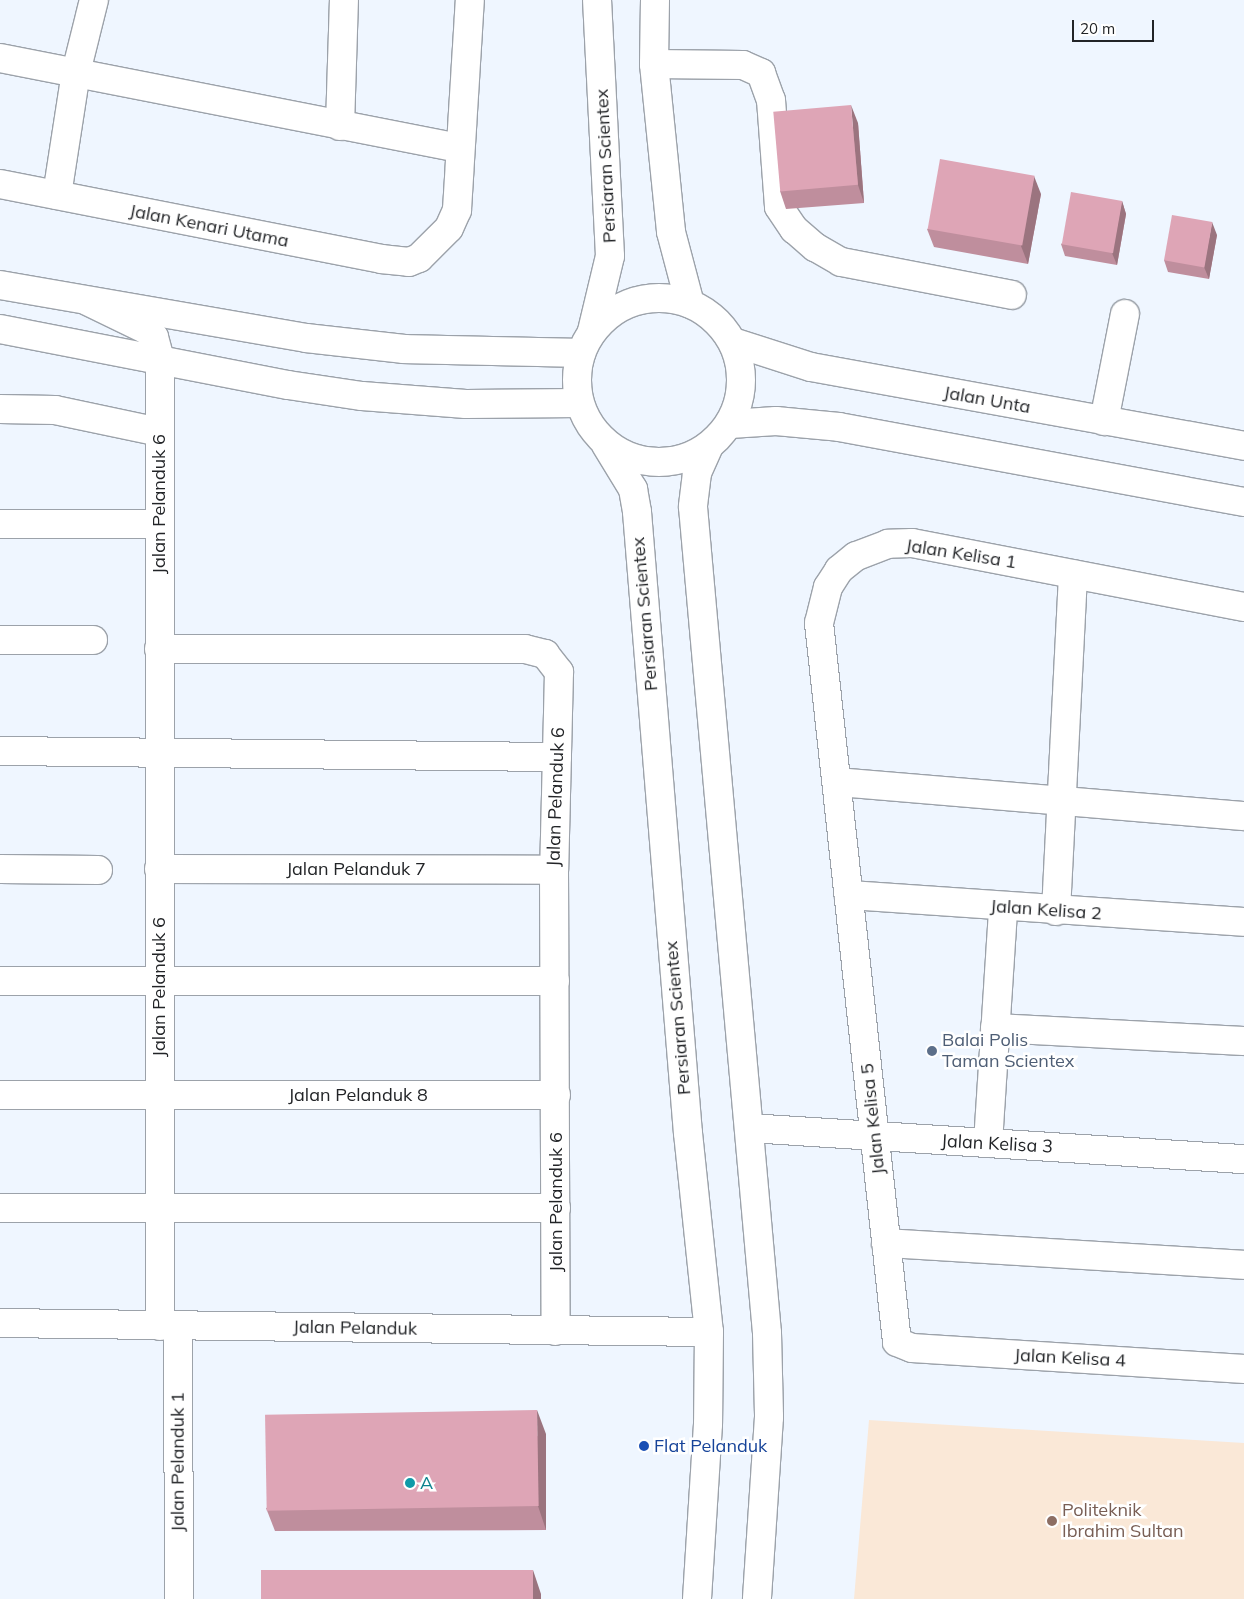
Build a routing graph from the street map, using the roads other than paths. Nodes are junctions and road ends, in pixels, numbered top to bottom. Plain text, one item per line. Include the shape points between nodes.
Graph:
1 (94, 0) edge
2 (344, 0) edge
3 (470, 0) edge
4 (597, 0) edge
5 (655, 0) edge
6 (0, 58) edge
7 (654, 64) junction
8 (76, 72) junction
9 (340, 126) junction
10 (460, 148) junction
11 (0, 184) edge
12 (57, 195) junction
13 (0, 285) edge
14 (1012, 295) dead end
15 (87, 300) junction
16 (690, 304) junction
17 (1125, 314) dead end
18 (0, 329) edge
19 (586, 342) junction
20 (733, 342) junction
21 (160, 360) junction
22 (579, 403) junction
23 (0, 409) edge
24 (1104, 421) junction
25 (730, 424) junction
26 (159, 432) junction
27 (606, 444) junction
28 (709, 446) junction
29 (1244, 446) edge
30 (1244, 502) edge
31 (0, 524) edge
32 (159, 524) junction
33 (1073, 574) junction
34 (1244, 607) edge
35 (0, 640) edge
36 (93, 640) dead end
37 (159, 649) junction
38 (0, 752) edge
39 (159, 753) junction
40 (557, 757) junction
41 (838, 782) junction
42 (1060, 802) junction
43 (1244, 816) edge
44 (0, 869) edge
45 (159, 869) junction
46 (98, 870) dead end
47 (554, 870) junction
48 (849, 895) junction
49 (1003, 908) junction
50 (1056, 911) junction
51 (1244, 922) edge
52 (0, 981) edge
53 (159, 981) junction
54 (555, 981) junction
55 (995, 1028) junction
56 (1244, 1041) edge
57 (0, 1095) edge
58 (160, 1095) junction
59 (556, 1095) junction
60 (749, 1128) junction
61 (874, 1136) junction
62 (988, 1143) junction
63 (1244, 1159) edge
64 (0, 1208) edge
65 (556, 1208) junction
66 (160, 1209) junction
67 (886, 1243) junction
68 (1244, 1265) edge
69 (0, 1323) edge
70 (169, 1326) junction
71 (556, 1330) junction
72 (709, 1332) junction
73 (897, 1342) joint
74 (1244, 1369) edge
75 (179, 1599) edge
76 (697, 1599) edge
77 (757, 1599) edge

1 - 8 street
2 - 9 street
3 - 10 street
4 - 19 street, Persiaran Scientex via 610,256
5 - 7 street
6 - 8 street
7 - 14 street via 743,65 761,73 770,100 779,207 794,229 815,247 841,262
7 - 16 street via 671,232
8 - 9 street
8 - 12 street
9 - 10 street
10 - 12 street, Jalan Kenari Utama via 457,210 449,228 419,258 409,262
11 - 12 street, Jalan Kenari Utama
13 - 15 street
15 - 19 street via 306,338 404,348
15 - 21 street, Jalan Pelanduk 6 via 147,330 154,337
16 - 19 street via 662,298 633,301 610,313
16 - 20 street via 715,319
17 - 24 street
18 - 21 street
19 - 22 street via 576,378
20 - 24 street, Jalan Unta via 811,367
20 - 25 street via 742,369 741,398
21 - 22 street via 362,396 466,404
21 - 26 street, Jalan Pelanduk 6
22 - 27 street via 589,426
23 - 26 street via 55,410
24 - 29 street, Jalan Unta
25 - 28 street
25 - 30 street via 776,421 839,427
26 - 32 street, Jalan Pelanduk 6
27 - 28 street via 629,458 656,463 681,460
27 - 72 street, Persiaran Scientex via 633,489 637,512 687,1123
28 - 60 street via 697,473 693,507
31 - 32 street
32 - 37 street, Jalan Pelanduk 6
33 - 34 street, Jalan Kelisa 1
33 - 41 street, Jalan Kelisa 1 via 912,543 888,544 856,556 839,570 828,587 819,623
33 - 42 street
35 - 36 street
37 - 39 street, Jalan Pelanduk 6
37 - 40 street, Jalan Pelanduk 6 via 525,649 545,654 559,672
38 - 39 street
39 - 40 street
39 - 45 street, Jalan Pelanduk 6
40 - 47 street, Jalan Pelanduk 6
41 - 42 street
41 - 48 street, Jalan Kelisa 1
42 - 43 street
42 - 50 street
44 - 46 street
45 - 47 street, Jalan Pelanduk 7
45 - 53 street, Jalan Pelanduk 6
47 - 54 street, Jalan Pelanduk 6
48 - 49 street, Jalan Kelisa 2
48 - 61 street, Jalan Kelisa 5
49 - 50 street, Jalan Kelisa 2
49 - 55 street
50 - 51 street, Jalan Kelisa 2
52 - 53 street
53 - 54 street
53 - 58 street, Jalan Pelanduk 6
54 - 59 street, Jalan Pelanduk 6
55 - 56 street
55 - 62 street
57 - 58 street, Jalan Pelanduk 8
58 - 59 street, Jalan Pelanduk 8
58 - 66 street, Jalan Pelanduk 6
59 - 65 street, Jalan Pelanduk 6
60 - 61 street, Jalan Kelisa 3
60 - 77 street via 767,1333 769,1417
61 - 62 street, Jalan Kelisa 3
61 - 67 street, Jalan Kelisa 5
62 - 63 street, Jalan Kelisa 3
64 - 66 street
65 - 66 street
65 - 71 street, Jalan Pelanduk 6
66 - 70 street, Jalan Pelanduk 6
67 - 68 street
67 - 73 street, Jalan Kelisa 5 via 892,1326
69 - 70 street, Jalan Pelanduk
70 - 71 street, Jalan Pelanduk
70 - 75 street, Jalan Pelanduk 1
71 - 72 street, Jalan Pelanduk
72 - 76 street, Persiaran Scientex via 708,1424
73 - 74 street, Jalan Kelisa 4 via 912,1348

